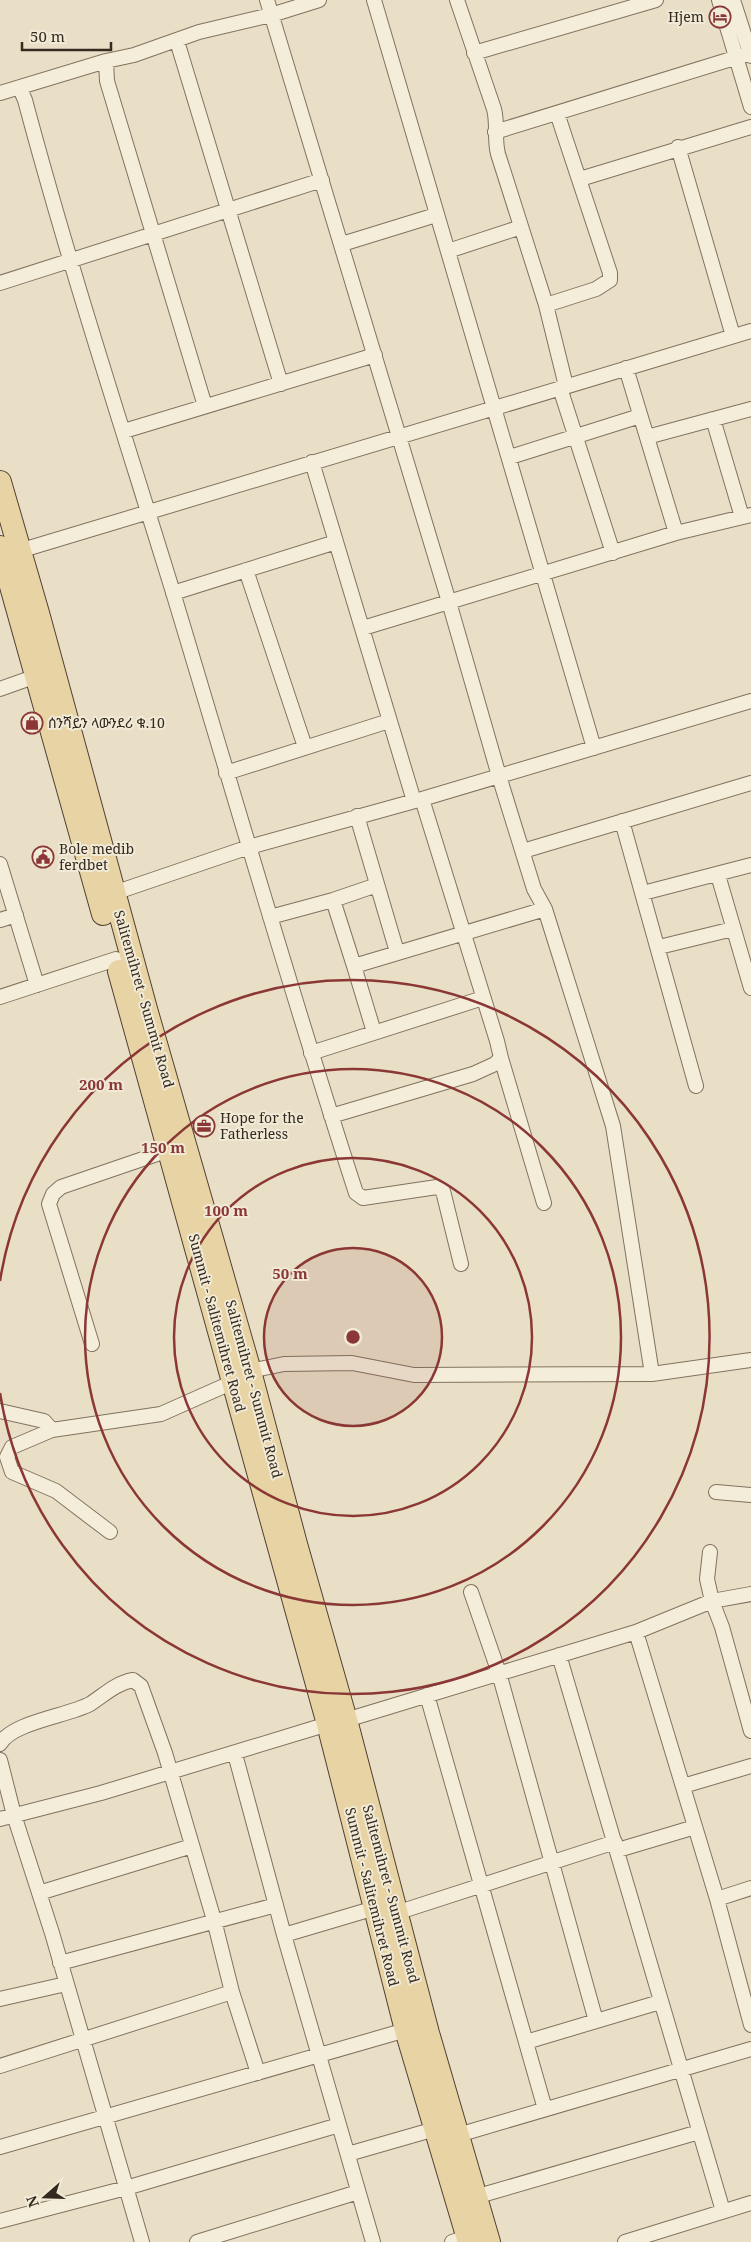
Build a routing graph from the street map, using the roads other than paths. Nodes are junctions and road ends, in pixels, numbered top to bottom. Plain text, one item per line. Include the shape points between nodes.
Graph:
1 (267, 0) edge
2 (319, 0) edge
3 (374, 0) edge
4 (457, 0) edge
5 (656, 0) edge
6 (719, 0) edge
7 (733, 0) edge
8 (271, 15) junction
9 (177, 41) junction
10 (474, 53) junction
11 (747, 55) edge
12 (106, 61) junction
13 (18, 88) junction
14 (0, 93) edge
15 (751, 107) edge
16 (557, 113) junction
17 (751, 127) edge
18 (495, 132) junction
19 (678, 147) junction
20 (580, 179) junction
21 (322, 180) junction
22 (228, 209) junction
23 (436, 215) junction
24 (522, 227) junction
25 (154, 233) junction
26 (342, 244) junction
27 (448, 251) junction
28 (71, 260) junction
29 (0, 282) edge
30 (546, 305) junction
31 (751, 331) edge
32 (733, 336) junction
33 (375, 355) junction
34 (626, 368) junction
35 (281, 384) junction
36 (563, 387) junction
37 (205, 406) junction
38 (495, 409) junction
39 (751, 409) edge
40 (640, 416) junction
41 (713, 419) junction
42 (124, 431) junction
43 (399, 437) junction
44 (575, 437) junction
45 (647, 438) junction
46 (510, 457) junction
47 (312, 462) junction
48 (0, 482) edge
49 (148, 513) junction
50 (746, 516) edge
51 (676, 533) junction
52 (336, 542) junction
53 (5, 551) edge
54 (613, 553) junction
55 (246, 570) junction
56 (544, 574) junction
57 (173, 593) junction
58 (449, 602) junction
59 (363, 628) junction
60 (46, 673) junction
61 (0, 689) edge
62 (751, 701) edge
63 (389, 722) junction
64 (305, 747) junction
65 (594, 748) junction
66 (226, 774) junction
67 (499, 776) junction
68 (751, 783) edge
69 (418, 800) junction
70 (357, 816) junction
71 (622, 821) junction
72 (249, 847) junction
73 (523, 851) junction
74 (0, 864) edge
75 (751, 865) edge
76 (718, 875) junction
77 (377, 885) junction
78 (114, 893) junction
79 (643, 893) junction
80 (333, 900) junction
81 (545, 908) junction
82 (16, 915) junction
83 (270, 917) junction
84 (0, 920) edge
85 (733, 929) junction
86 (463, 934) junction
87 (658, 947) junction
88 (397, 952) junction
89 (116, 959) junction
90 (354, 966) junction
91 (37, 985) junction
92 (751, 988) edge
93 (0, 998) edge
94 (483, 998) junction
95 (374, 1032) junction
96 (311, 1054) junction
97 (500, 1058) junction
98 (696, 1086) dead end
99 (332, 1116) junction
100 (169, 1150) junction
101 (544, 1203) dead end
102 (461, 1264) dead end
103 (92, 1344) dead end
104 (751, 1360) edge
105 (240, 1372) junction
106 (652, 1374) junction
107 (0, 1411) edge
108 (52, 1430) junction
109 (716, 1492) dead end
110 (751, 1495) edge
111 (110, 1532) dead end
112 (710, 1552) dead end
113 (471, 1592) dead end
114 (751, 1594) edge
115 (712, 1601) junction
116 (636, 1632) junction
117 (559, 1655) junction
118 (499, 1673) junction
119 (426, 1695) junction
120 (337, 1722) junction
121 (751, 1731) edge
122 (1, 1742) edge
123 (234, 1754) junction
124 (0, 1760) edge
125 (751, 1766) edge
126 (170, 1772) junction
127 (682, 1786) junction
128 (14, 1815) junction
129 (0, 1819) edge
130 (695, 1827) junction
131 (192, 1846) junction
132 (617, 1846) junction
133 (552, 1863) junction
134 (481, 1885) junction
135 (751, 1888) edge
136 (39, 1893) junction
137 (717, 1899) junction
138 (276, 1905) junction
139 (385, 1910) junction
140 (214, 1920) junction
141 (284, 1936) junction
142 (60, 1963) junction
143 (66, 1984) junction
144 (232, 1992) junction
145 (0, 1999) edge
146 (660, 2002) junction
147 (596, 2021) junction
148 (751, 2025) edge
149 (406, 2030) junction
150 (83, 2040) junction
151 (526, 2042) junction
152 (751, 2048) edge
153 (320, 2055) junction
154 (0, 2066) edge
155 (679, 2070) junction
156 (258, 2073) junction
157 (545, 2109) junction
158 (106, 2118) junction
159 (339, 2125) junction
160 (435, 2129) junction
161 (699, 2132) junction
162 (458, 2135) junction
163 (0, 2147) edge
164 (348, 2154) junction
165 (126, 2188) junction
166 (358, 2192) junction
167 (475, 2197) junction
168 (751, 2203) edge
169 (723, 2211) junction
170 (0, 2221) edge
171 (469, 2241) edge
172 (142, 2242) edge
173 (197, 2242) edge
174 (374, 2242) edge
175 (625, 2242) edge

1 - 8 street
2 - 8 street
3 - 23 street
4 - 10 street
5 - 10 street
6 - 11 street
7 - 11 street
8 - 9 street via 199,32
8 - 21 street
9 - 12 street
9 - 22 street
10 - 18 street via 496,120
11 - 15 street
11 - 16 street
12 - 13 street
12 - 25 street via 107,81
13 - 14 street
13 - 28 street via 25,100
16 - 18 street
16 - 20 street
17 - 19 street
18 - 24 street via 498,154
19 - 20 street
19 - 32 street
20 - 30 street via 610,280 596,289
21 - 22 street
21 - 26 street
22 - 25 street
22 - 35 street
23 - 26 street
23 - 27 street
24 - 27 street
24 - 30 street
25 - 28 street
25 - 37 street
26 - 33 street
27 - 38 street
28 - 29 street
28 - 42 street
30 - 36 street
31 - 32 street
32 - 34 street
33 - 35 street
33 - 43 street
34 - 36 street
34 - 40 street
35 - 37 street
36 - 38 street
36 - 44 street
37 - 42 street
38 - 43 street
38 - 46 street
39 - 41 street
40 - 44 street
40 - 45 street
41 - 45 street
41 - 50 street
42 - 49 street
43 - 47 street
43 - 58 street
44 - 46 street
44 - 54 street
45 - 51 street
46 - 56 street
47 - 49 street
47 - 52 street
48 - 53 main road, Salitemihret - Summit Road
49 - 53 street
49 - 57 street
50 - 51 street
51 - 54 street
52 - 55 street
52 - 59 street
53 - 60 main road, Salitemihret - Summit Road
54 - 56 street
55 - 57 street
55 - 64 street
56 - 58 street
56 - 65 street
57 - 66 street
58 - 59 street
58 - 67 street
59 - 63 street
60 - 61 street
60 - 78 main road, Salitemihret - Summit Road
60 - 89 main road, Summit - Salitemihret Road
62 - 65 street
63 - 64 street
63 - 69 street
64 - 66 street
65 - 67 street
66 - 72 street
67 - 69 street
67 - 73 street
68 - 71 street
69 - 70 street
69 - 86 street
70 - 72 street
70 - 77 street
71 - 73 street
71 - 79 street
72 - 78 street
72 - 83 street
73 - 81 street via 534,890
74 - 82 street
75 - 76 street
76 - 79 street
76 - 85 street
77 - 80 street
77 - 88 street
78 - 105 main road, Salitemihret - Summit Road
79 - 87 street
80 - 83 street
80 - 90 street
81 - 86 street
81 - 106 street via 613,1126
82 - 84 street
82 - 91 street
83 - 96 street
85 - 87 street
85 - 92 street
86 - 88 street
86 - 94 street
87 - 98 street
88 - 90 street
89 - 91 street
89 - 100 main road, Summit - Salitemihret Road
90 - 95 street
91 - 93 street
94 - 95 street
94 - 97 street
95 - 96 street
96 - 99 street
97 - 99 street via 495,1064 473,1074
97 - 101 street
99 - 102 street via 356,1193 363,1198 437,1187 443,1190
100 - 103 street via 61,1187 49,1204
100 - 105 main road, Summit - Salitemihret Road
104 - 106 street
105 - 106 street via 284,1364 352,1363 414,1374
105 - 108 street via 161,1414
105 - 120 main road, Salitemihret - Summit Road
107 - 108 street via 44,1421
108 - 111 street via 12,1447 7,1457 12,1472 56,1492
109 - 110 street
112 - 115 street via 707,1579
113 - 118 street
114 - 115 street
115 - 116 street
115 - 121 street
116 - 117 street
116 - 127 street
117 - 118 street
117 - 132 street
118 - 119 street
118 - 133 street
119 - 120 street
119 - 134 street
120 - 123 street
120 - 139 main road, Salitemihret - Summit Road
122 - 126 street via 14,1731 88,1705 116,1686 133,1680 141,1686 148,1700
123 - 126 street
123 - 138 street
124 - 128 street
125 - 127 street
126 - 128 street
126 - 131 street
127 - 130 street
128 - 129 street
128 - 136 street
130 - 132 street
130 - 137 street
131 - 136 street
131 - 140 street
132 - 133 street
132 - 146 street
133 - 134 street
133 - 147 street
134 - 139 street
134 - 151 street
135 - 137 street
136 - 142 street
137 - 148 street
138 - 140 street
138 - 141 street
139 - 141 street
139 - 149 main road, Summit - Salitemihret Road
139 - 162 main road, Salitemihret - Summit Road
140 - 142 street
140 - 144 street
141 - 153 street
142 - 143 street
143 - 145 street
143 - 150 street
144 - 150 street
144 - 156 street
146 - 147 street
146 - 155 street
147 - 151 street
149 - 153 street
149 - 160 main road, Summit - Salitemihret Road
150 - 154 street
150 - 158 street
151 - 157 street
152 - 155 street
153 - 156 street
153 - 159 street
155 - 157 street
155 - 161 street
156 - 158 street
157 - 162 street
158 - 163 street
158 - 165 street
159 - 164 street
159 - 165 street
160 - 164 street
160 - 171 main road, Summit - Salitemihret Road
161 - 167 street
161 - 169 street
162 - 167 main road, Salitemihret - Summit Road
164 - 166 street
165 - 170 street
165 - 172 street
166 - 173 street
166 - 174 street
167 - 171 main road, Salitemihret - Summit Road
168 - 169 street
169 - 175 street

